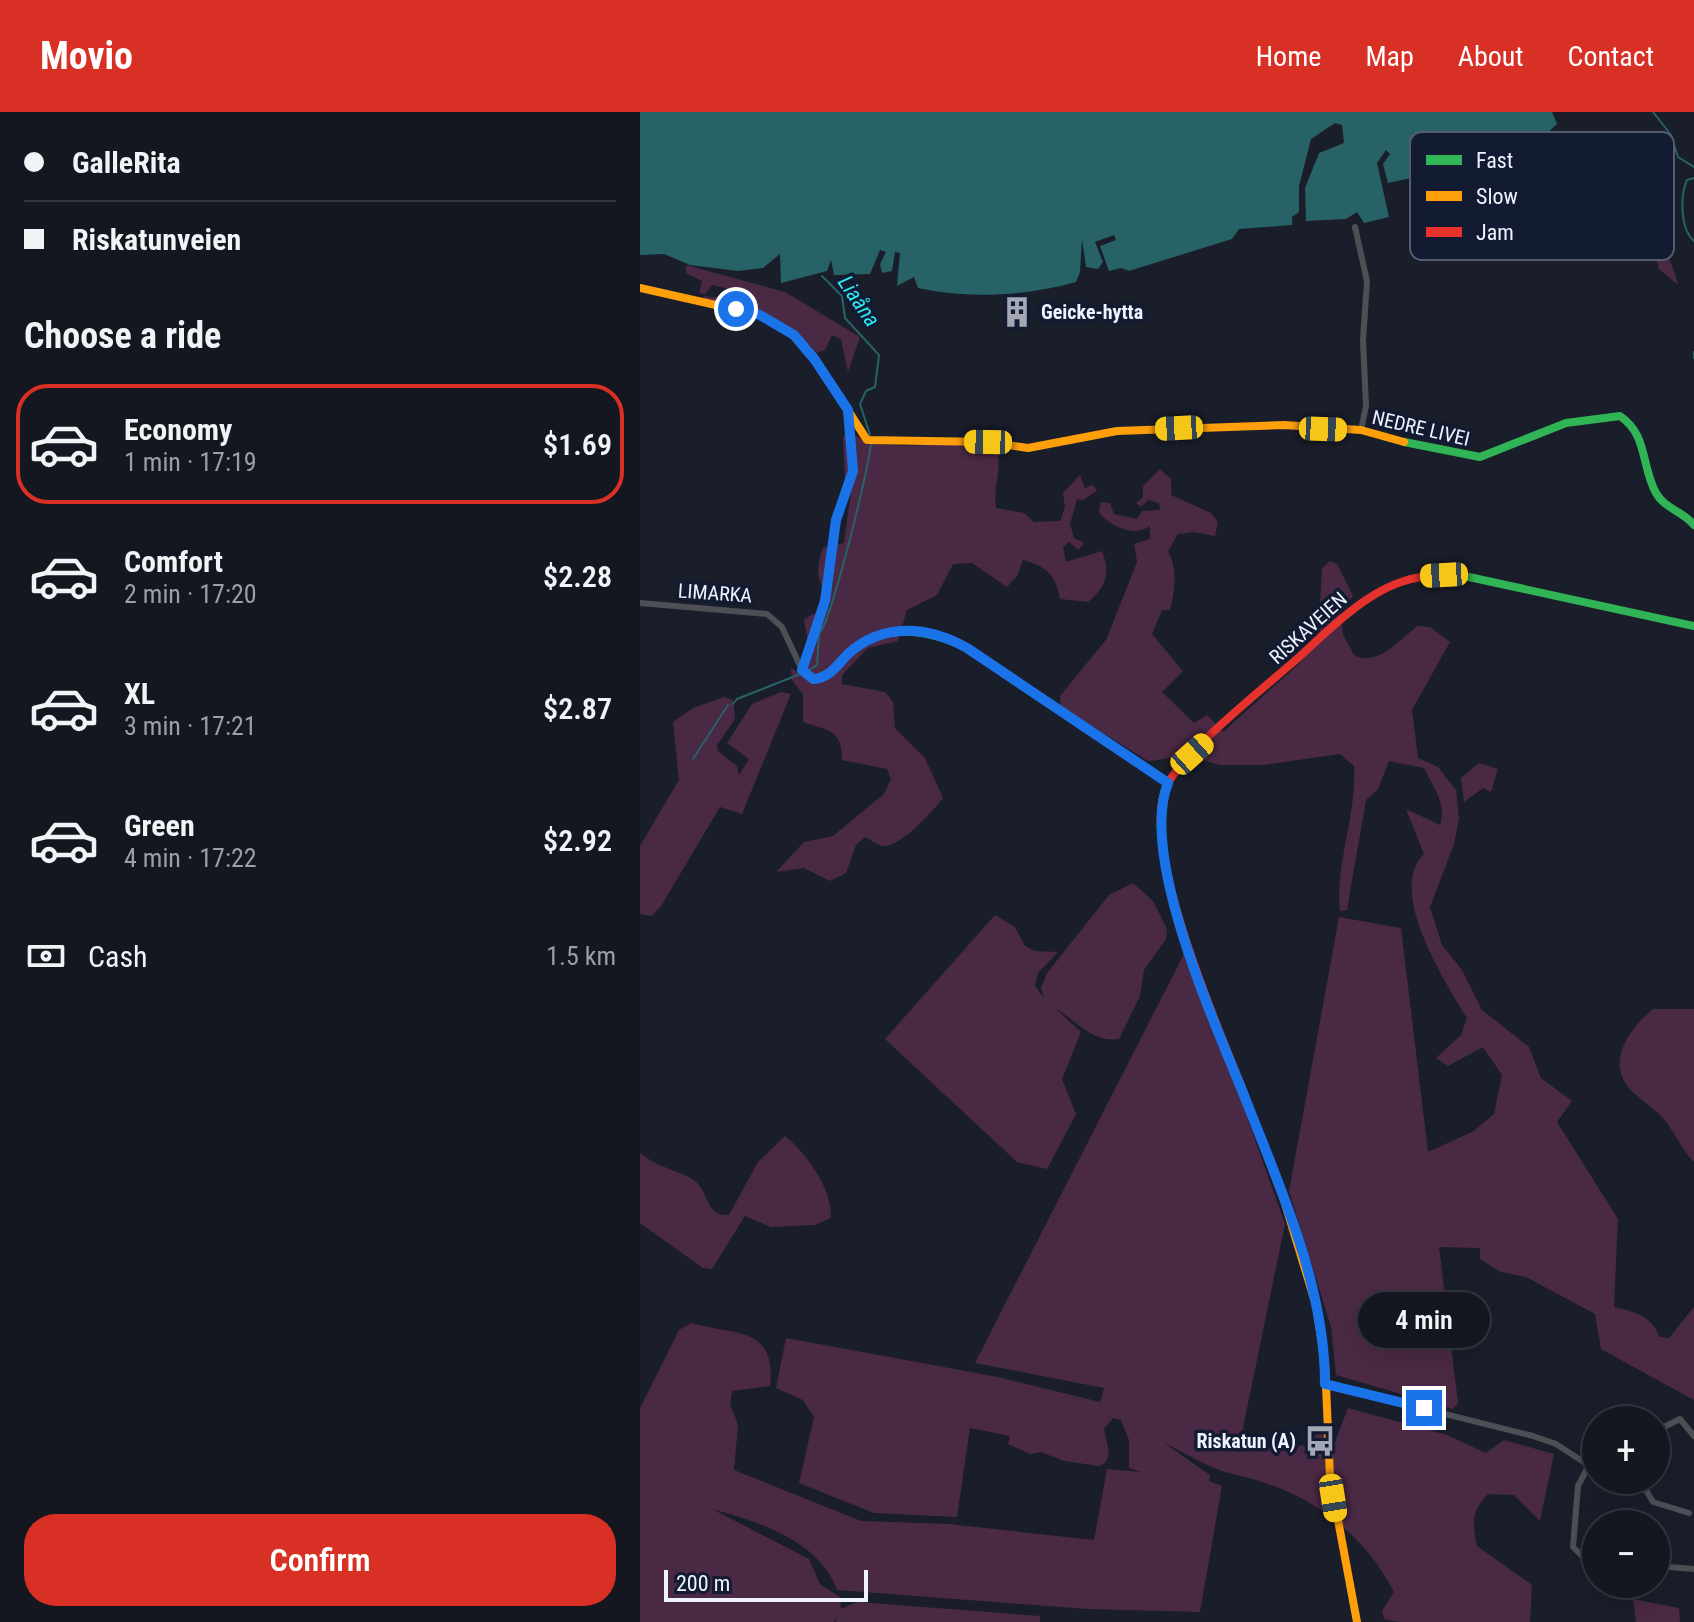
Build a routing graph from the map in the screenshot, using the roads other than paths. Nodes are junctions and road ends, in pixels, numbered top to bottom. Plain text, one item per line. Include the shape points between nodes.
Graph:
1 (1355, 227) dead end
2 (640, 288) edge
3 (848, 410) junction
4 (1361, 430) junction
5 (1694, 525) edge
6 (640, 603) edge
7 (1694, 626) edge
8 (802, 670) junction
9 (1168, 783) junction
10 (1325, 1384) junction
11 (1670, 1424) edge
12 (1694, 1436) edge
13 (1582, 1461) edge
14 (1582, 1478) edge
15 (1648, 1494) edge
16 (1689, 1513) dead end
17 (1582, 1556) edge
18 (1670, 1567) edge
19 (1694, 1569) edge
20 (1357, 1622) edge

1 - 4 street via 1367,281 1366,406
2 - 3 street via 760,315 780,326 813,356
3 - 4 street, NEDRE LIVEI via 867,440 988,442 1017,448 1048,447 1117,431 1227,426
3 - 8 street via 853,471 836,520 825,601
4 - 5 street, NEDRE LIVEI via 1480,457 1566,423 1622,417 1642,438 1658,497
6 - 8 street, LIMARKA via 767,614 782,627
7 - 9 street, RISKAVEIEN via 1469,577 1427,576 1400,582 1349,611 1192,754
8 - 9 street via 813,679 826,676 858,646 894,631 939,634
9 - 10 street via 1161,802 1161,833 1179,920 1299,1245 1320,1328
10 - 13 street via 1533,1436
10 - 20 street via 1330,1477
11 - 12 street via 1680,1419
14 - 17 street via 1573,1547
15 - 16 street via 1653,1502
18 - 19 street

